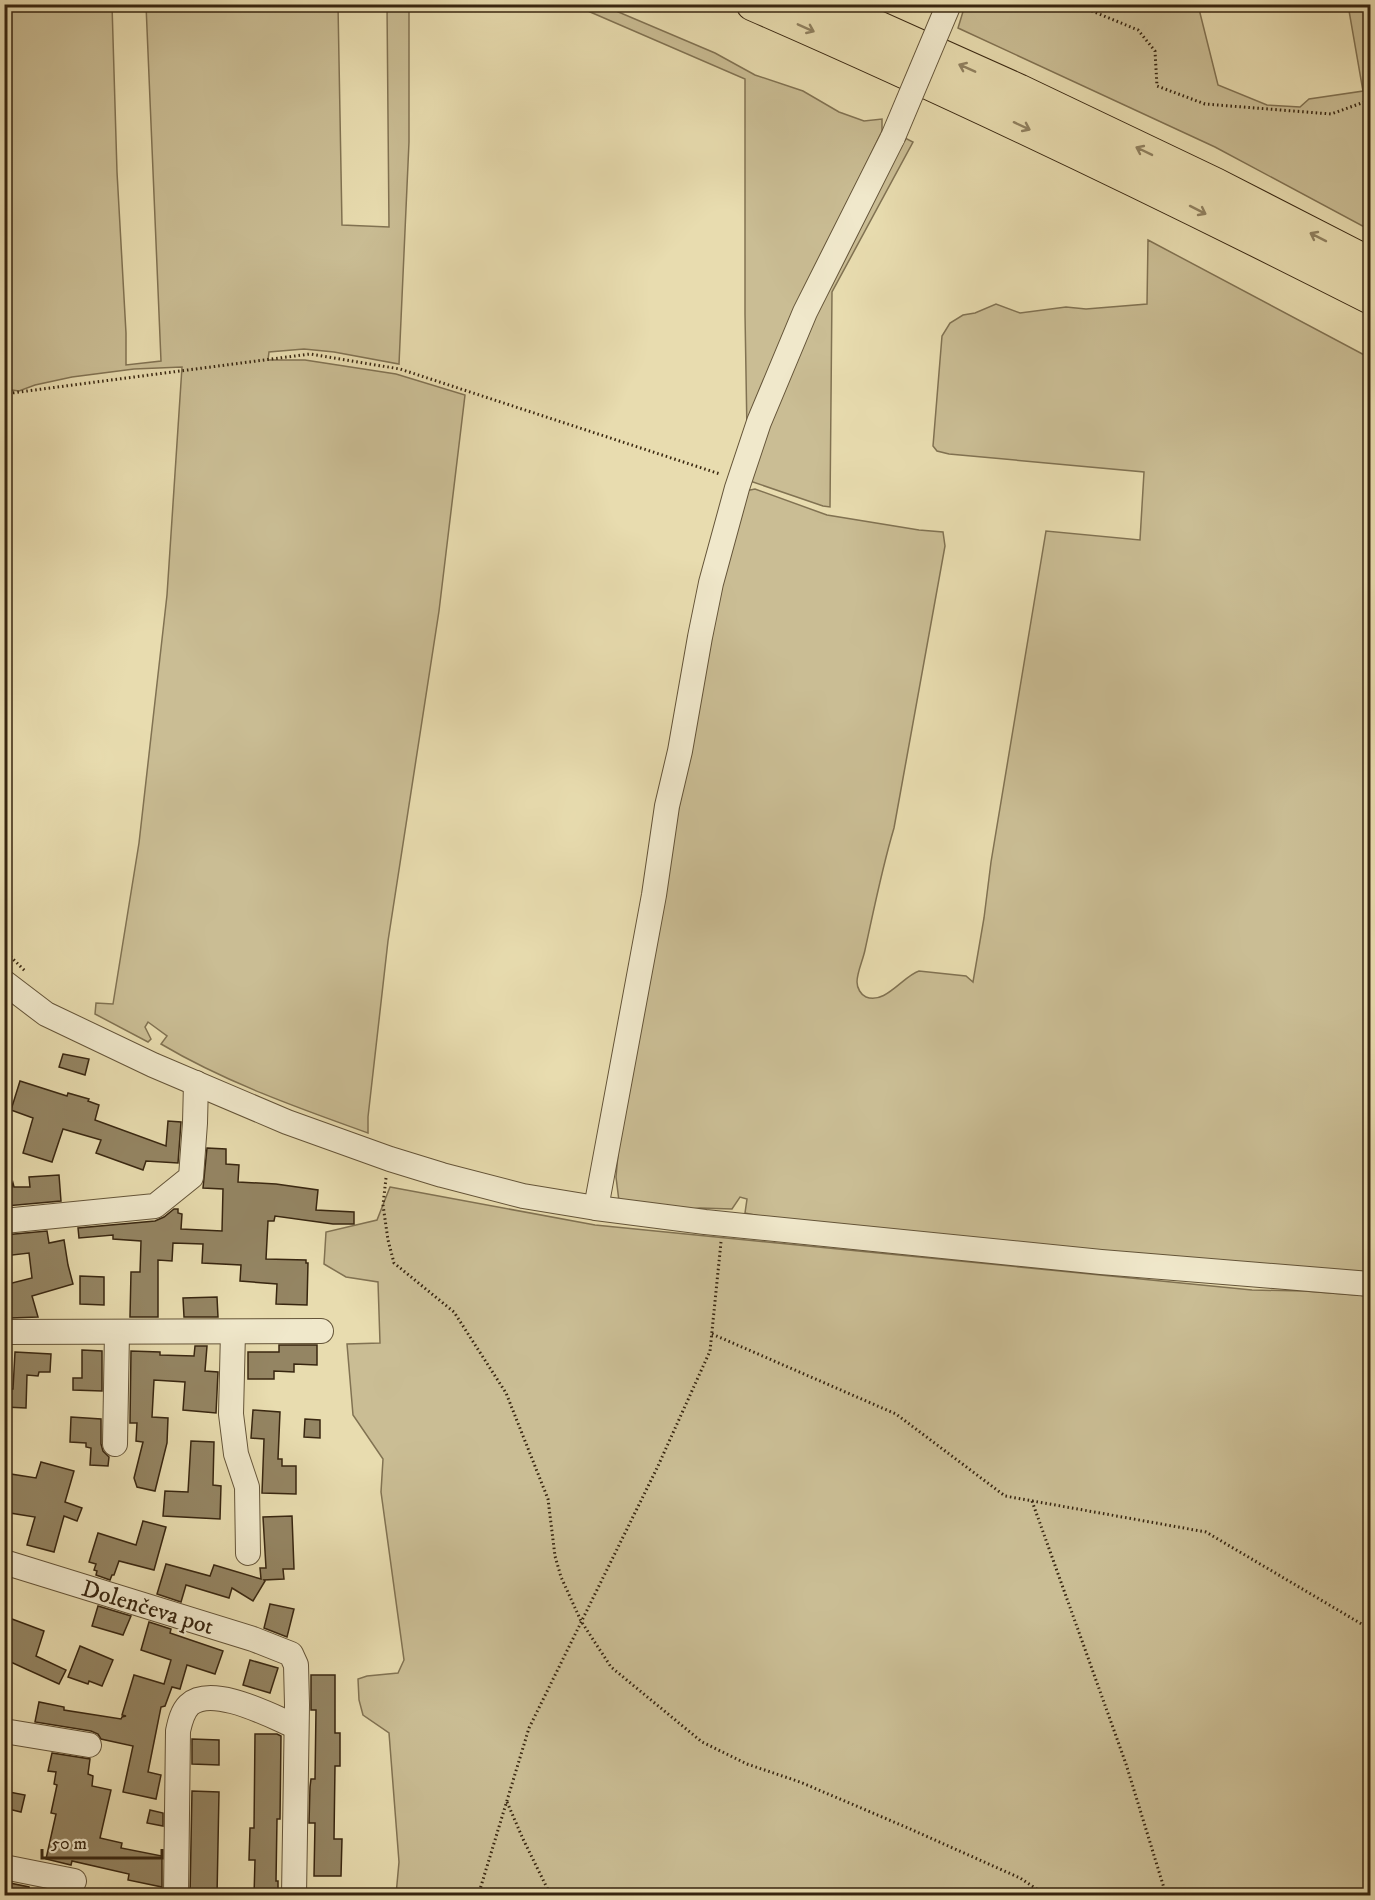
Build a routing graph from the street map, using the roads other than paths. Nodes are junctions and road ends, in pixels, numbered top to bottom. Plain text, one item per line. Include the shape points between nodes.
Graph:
1 (753, 4) edge
2 (825, 4) edge
3 (949, 4) edge
4 (1371, 264) edge
5 (1371, 297) edge
6 (4, 982) edge
7 (196, 1083) junction
8 (596, 1208) junction
9 (4, 1221) edge
10 (1371, 1284) edge
11 (321, 1331) dead end
12 (4, 1332) edge
13 (117, 1332) junction
14 (233, 1332) junction
15 (115, 1444) dead end
16 (248, 1553) dead end
17 (4, 1562) edge
18 (295, 1726) junction
19 (4, 1731) edge
20 (89, 1745) dead end
21 (4, 1867) edge
22 (74, 1881) dead end
23 (176, 1896) edge
24 (294, 1896) edge

1 -> 5 highway via 1025,127
4 -> 2 highway via 1019,91
3 - 8 street, bridge via 893,137 805,312 739,480 700,637
6 - 7 street via 45,1014
7 - 8 street via 388,1159 523,1196
7 - 9 street via 191,1177 155,1206
8 - 10 street via 1101,1263
11 - 14 street
12 - 13 street
13 - 14 street
13 - 15 street
14 - 16 street via 231,1414 236,1454 247,1487
17 - 18 street, Dolenčeva pot via 291,1654 296,1665
18 - 23 street via 223,1699 194,1701 187,1707 178,1731
18 - 24 street
19 - 20 street
21 - 22 street

